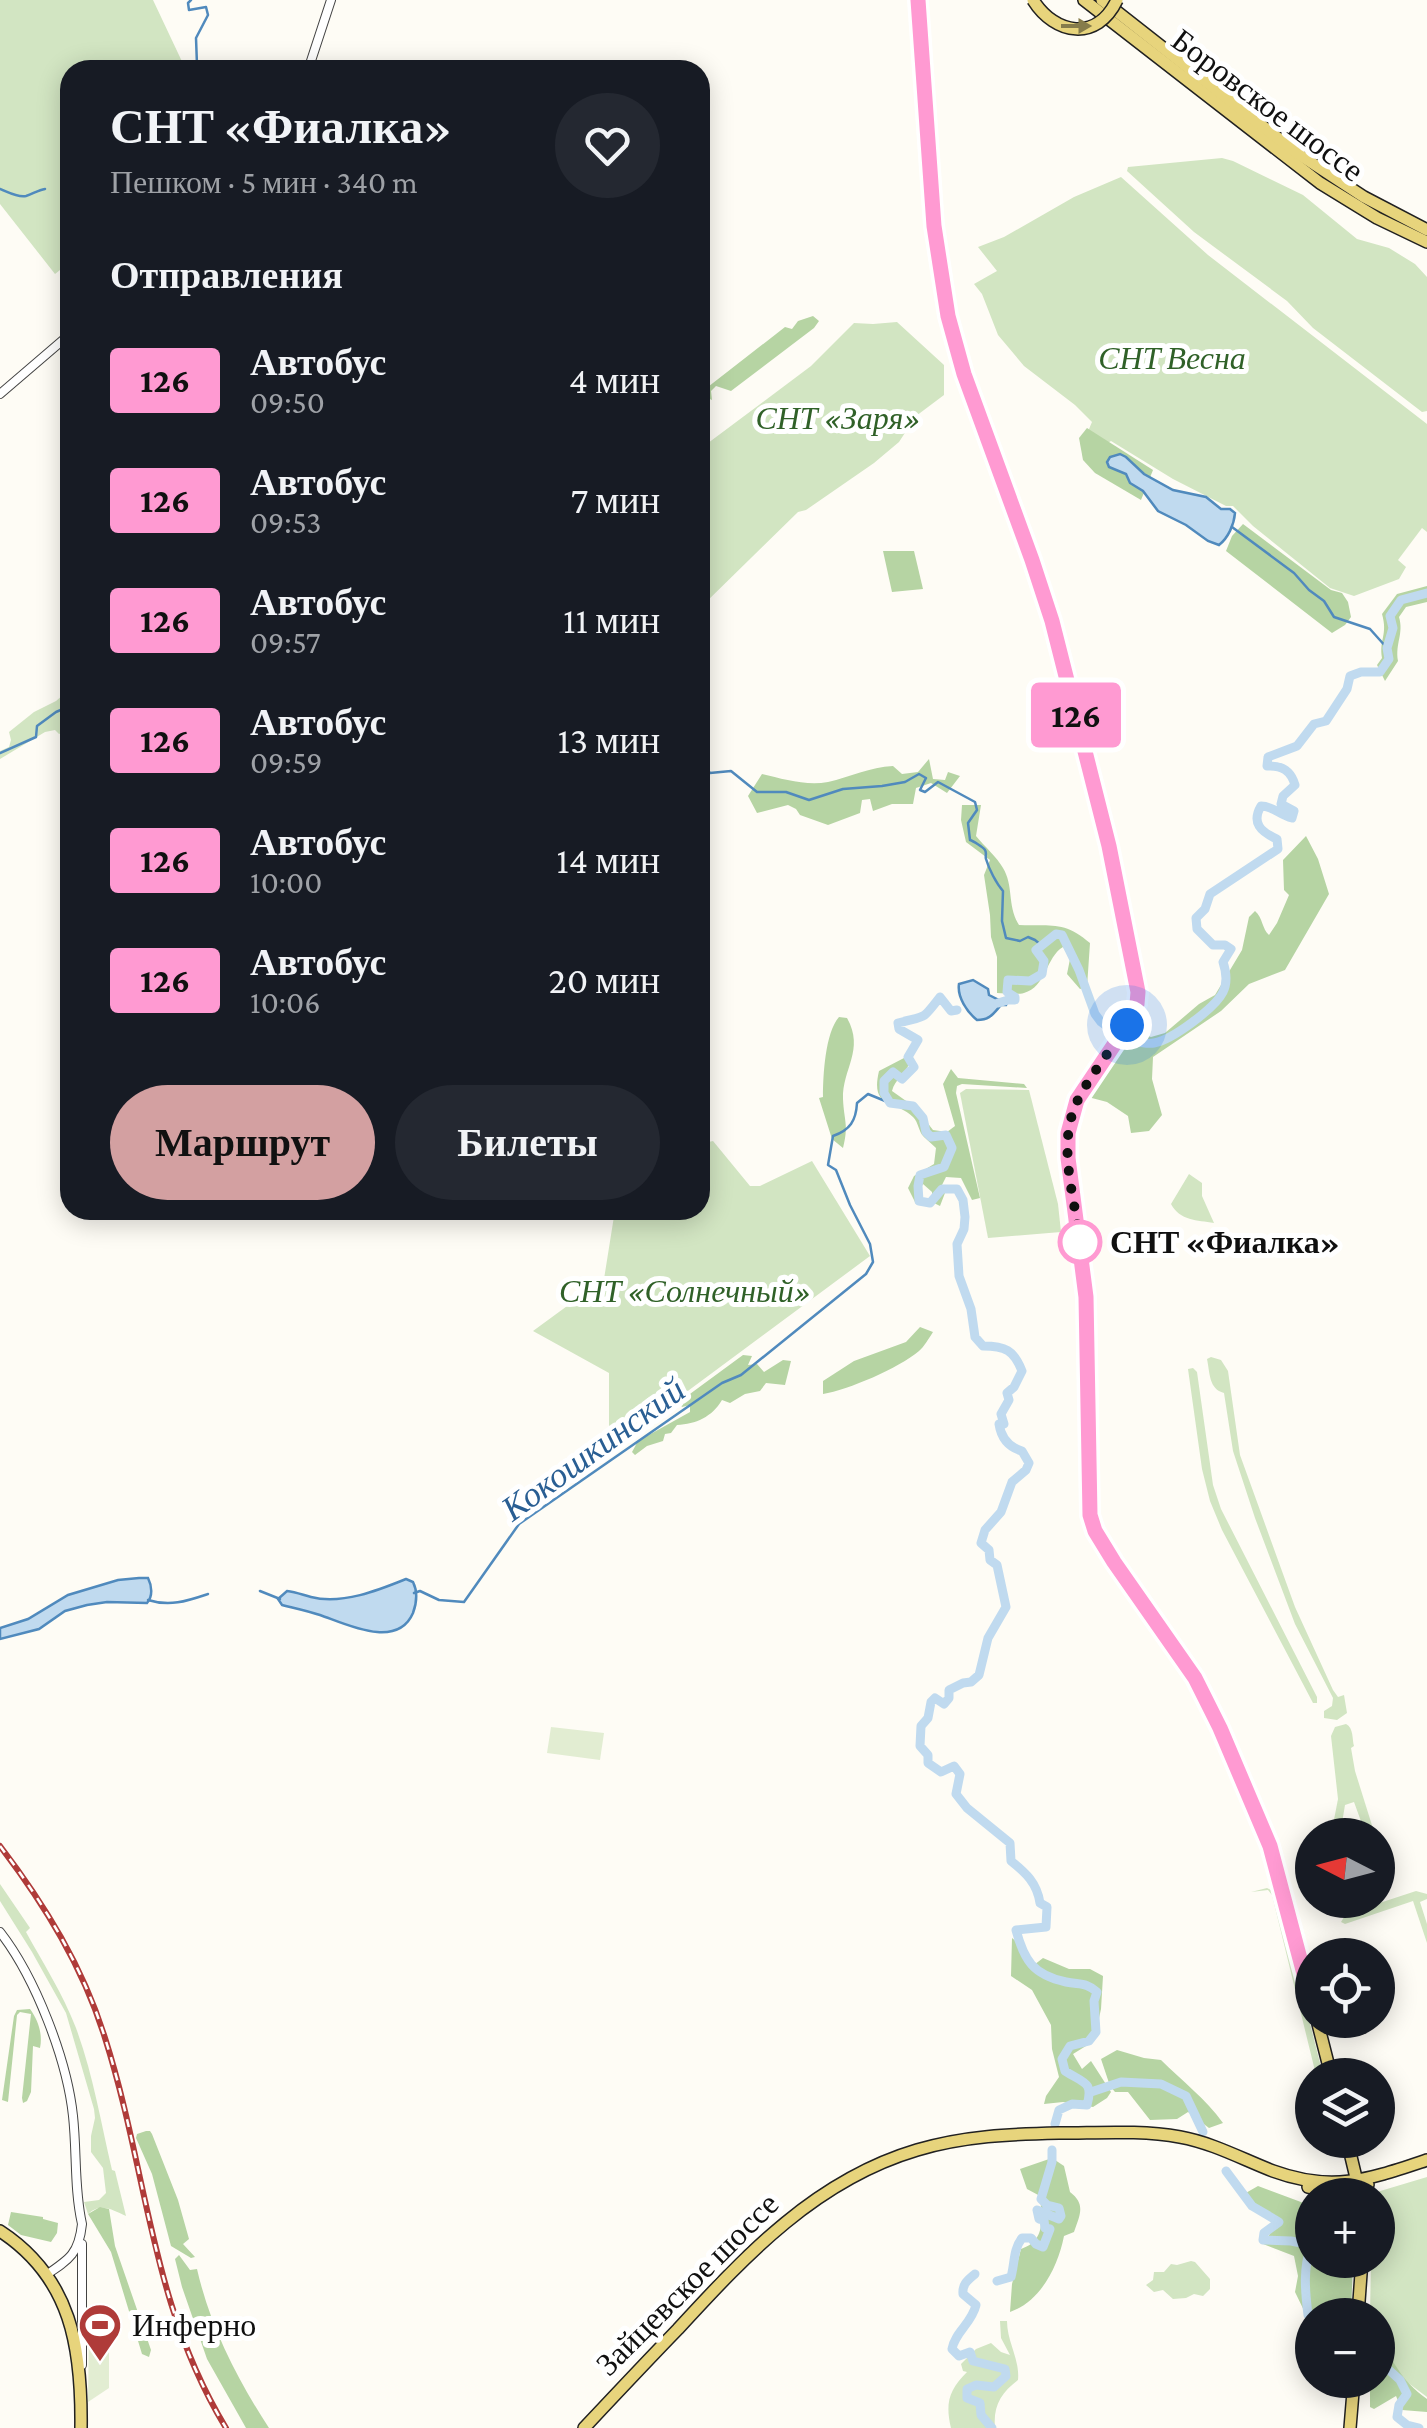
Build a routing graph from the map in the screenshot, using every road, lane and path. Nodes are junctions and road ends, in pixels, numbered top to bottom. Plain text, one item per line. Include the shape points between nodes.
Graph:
1 (331, 0) edge
2 (918, 0) edge
3 (1033, 0) edge
4 (1084, 0) edge
5 (1102, 0) edge
6 (1118, 0) edge
7 (311, 60) edge
8 (1427, 230) edge
9 (1427, 242) edge
10 (60, 343) edge
11 (0, 394) edge
12 (0, 1932) edge
13 (1295, 1940) edge
14 (1427, 2162) edge
15 (1300, 2178) edge
16 (1383, 2178) edge
17 (1295, 2183) edge
18 (82, 2224) junction
19 (0, 2231) edge
20 (0, 2240) edge
21 (41, 2274) junction
22 (82, 2390) junction
23 (1352, 2398) edge
24 (77, 2428) edge
25 (584, 2428) edge
26 (593, 2428) edge
27 (1350, 2428) edge

1 - 7 street
2 - 13 main road via 945,300 964,374 1048,608 1138,992 1127,1025 1078,1098 1068,1133 1086,1297 1090,1515 1220,1728 1270,1846
3 -> 6 main road, bridge via 1051,22 1078,29 1103,20
4 - 9 main road, Боровское шоссе via 1320,183
5 - 8 main road, Боровское шоссе via 1298,153
10 - 11 street
12 - 18 street via 29,1977 67,2082
14 - 16 main road
15 - 25 main road, Зайцевское шоссе via 1198,2141 1152,2134 994,2136 915,2151 849,2178 778,2226
17 - 26 main road, Зайцевское шоссе via 1208,2150 1154,2140 970,2144 890,2165 787,2226
18 - 21 street via 77,2250
18 - 22 street
19 - 21 main road
20 - 21 main road
21 - 22 main road via 74,2332
21 - 24 main road via 71,2352
22 - 24 main road
23 - 27 main road

